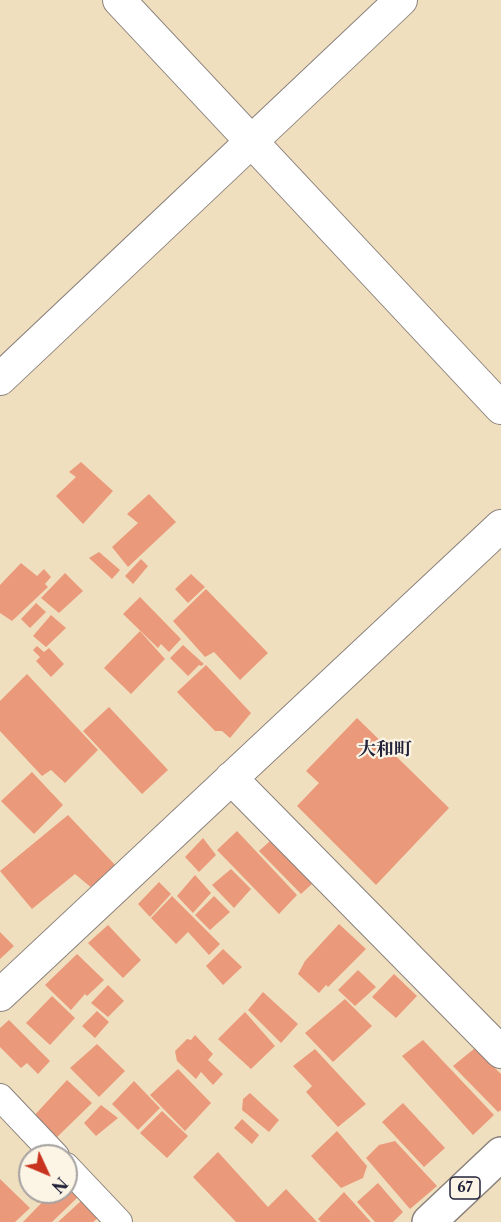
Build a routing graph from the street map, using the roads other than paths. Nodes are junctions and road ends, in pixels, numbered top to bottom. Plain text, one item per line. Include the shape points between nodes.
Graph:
1 (119, 0) edge
2 (401, 0) edge
3 (251, 141) junction
4 (0, 379) edge
5 (501, 408) edge
6 (501, 526) edge
7 (231, 778) junction
8 (0, 995) edge
9 (501, 1052) edge
10 (0, 1097) edge
11 (45, 1144) edge
12 (501, 1154) edge
13 (78, 1179) edge
14 (119, 1222) edge
15 (429, 1222) edge

1 - 3 street
2 - 3 street
3 - 4 street
3 - 5 street
6 - 7 street
7 - 8 street
7 - 9 street
10 - 11 street
12 - 15 main road, 67
13 - 14 street

